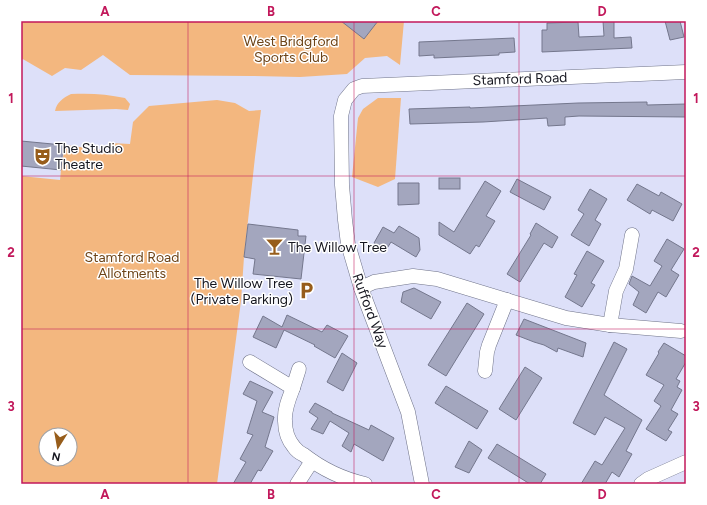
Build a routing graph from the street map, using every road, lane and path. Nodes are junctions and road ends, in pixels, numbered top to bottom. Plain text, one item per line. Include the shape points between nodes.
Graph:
1 (686, 72) edge
2 (354, 89) joint
3 (632, 235) dead end
4 (361, 288) junction
5 (507, 300) junction
6 (610, 325) junction
7 (681, 331) dead end
8 (250, 362) dead end
9 (299, 369) dead end
10 (485, 371) dead end
11 (293, 388) junction
12 (312, 461) junction
13 (686, 462) edge
14 (297, 484) edge
15 (365, 484) edge
16 (419, 484) edge
17 (641, 484) edge

1 - 2 street, Stamford Road via 362,86
2 - 4 street, Rufford Way via 345,100 341,116 342,185 348,244
3 - 6 street via 626,269 616,291
4 - 5 street via 374,282 413,276 437,279
4 - 16 street, Rufford Way via 408,412
5 - 6 street via 566,318
5 - 10 street via 488,348
6 - 7 street
8 - 11 street
9 - 11 street
11 - 12 street via 285,421 287,436 295,448
12 - 14 street
12 - 15 street via 351,481
13 - 17 street

